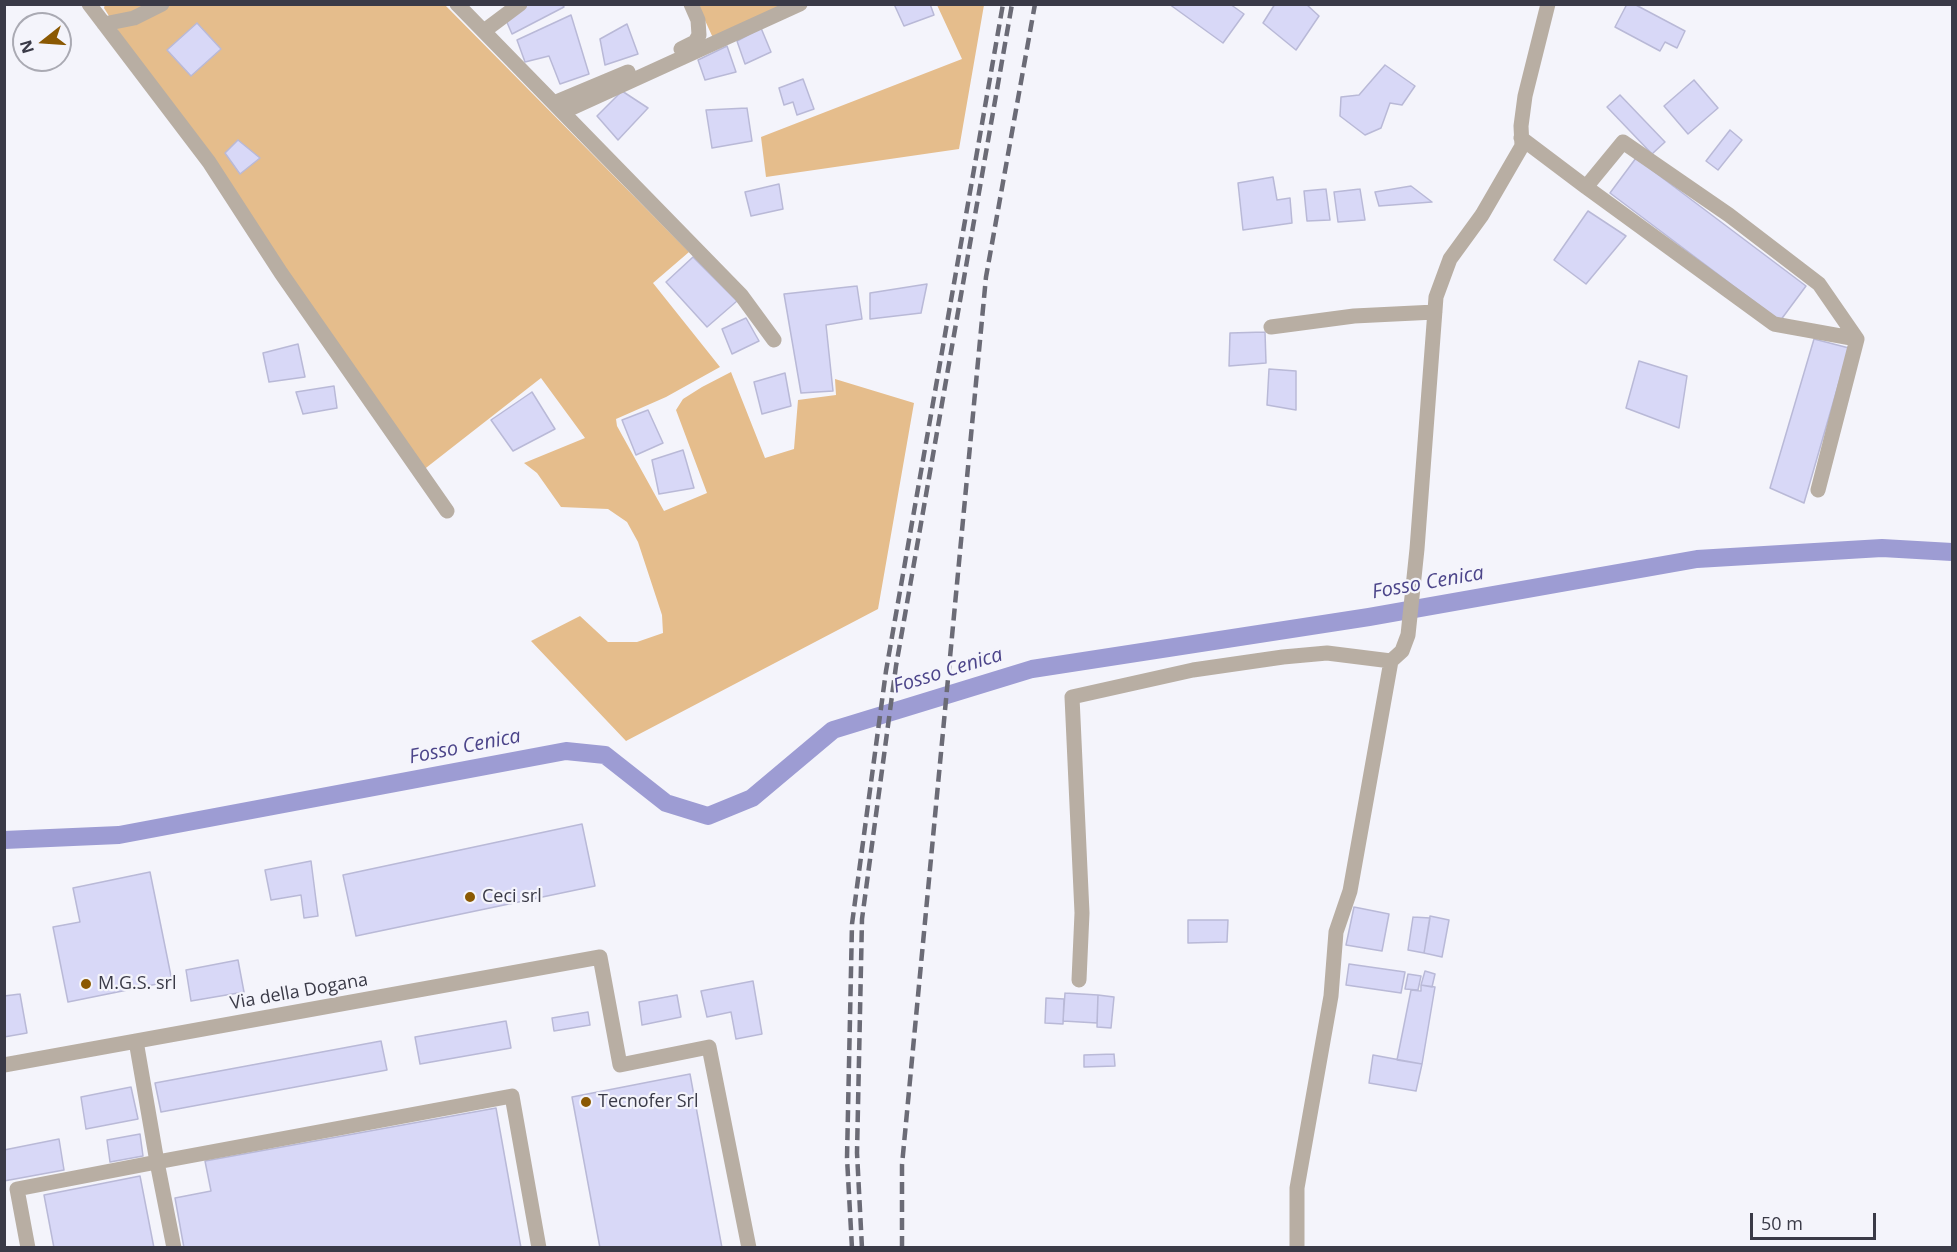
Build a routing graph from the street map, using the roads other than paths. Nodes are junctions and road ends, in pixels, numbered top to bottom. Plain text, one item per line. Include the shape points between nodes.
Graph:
1 (89, 4) edge
2 (162, 4) edge
3 (457, 4) edge
4 (520, 4) edge
5 (691, 4) edge
6 (800, 4) edge
7 (1548, 4) edge
8 (104, 24) junction
9 (484, 31) junction
10 (558, 108) junction
11 (1521, 138) junction
12 (1586, 188) junction
13 (1435, 312) junction
14 (1271, 327) dead end
15 (1857, 339) junction
16 (774, 340) dead end
17 (1818, 490) dead end
18 (447, 511) dead end
19 (1391, 661) junction
20 (1079, 980) dead end
21 (136, 1041) junction
22 (4, 1065) edge
23 (157, 1162) junction
24 (28, 1248) edge
25 (174, 1248) edge
26 (539, 1248) edge
27 (749, 1248) edge
28 (1297, 1248) edge

1 - 8 street
2 - 8 street via 134,18
3 - 9 street
4 - 9 street
5 - 10 street via 700,28 695,42
6 - 10 street
7 - 11 street via 1525,96
8 - 18 street via 209,162 281,273
9 - 10 street
10 - 16 street via 741,295
11 - 12 street
11 - 13 street via 1522,146 1482,215 1450,259 1436,297
12 - 15 street via 1774,324
12 - 15 street via 1623,142 1729,215 1819,284
13 - 14 street via 1354,316
13 - 19 street via 1408,634 1402,651
15 - 17 street
19 - 20 street via 1354,654 1293,656 1193,670 1072,697 1082,913
19 - 28 street via 1350,891 1336,932 1331,996 1297,1188
21 - 22 street, Via della Dogana
21 - 23 street
21 - 27 street, Via della Dogana via 600,957 620,1065 709,1047
23 - 24 street via 17,1189
23 - 25 street
23 - 26 street via 512,1096

